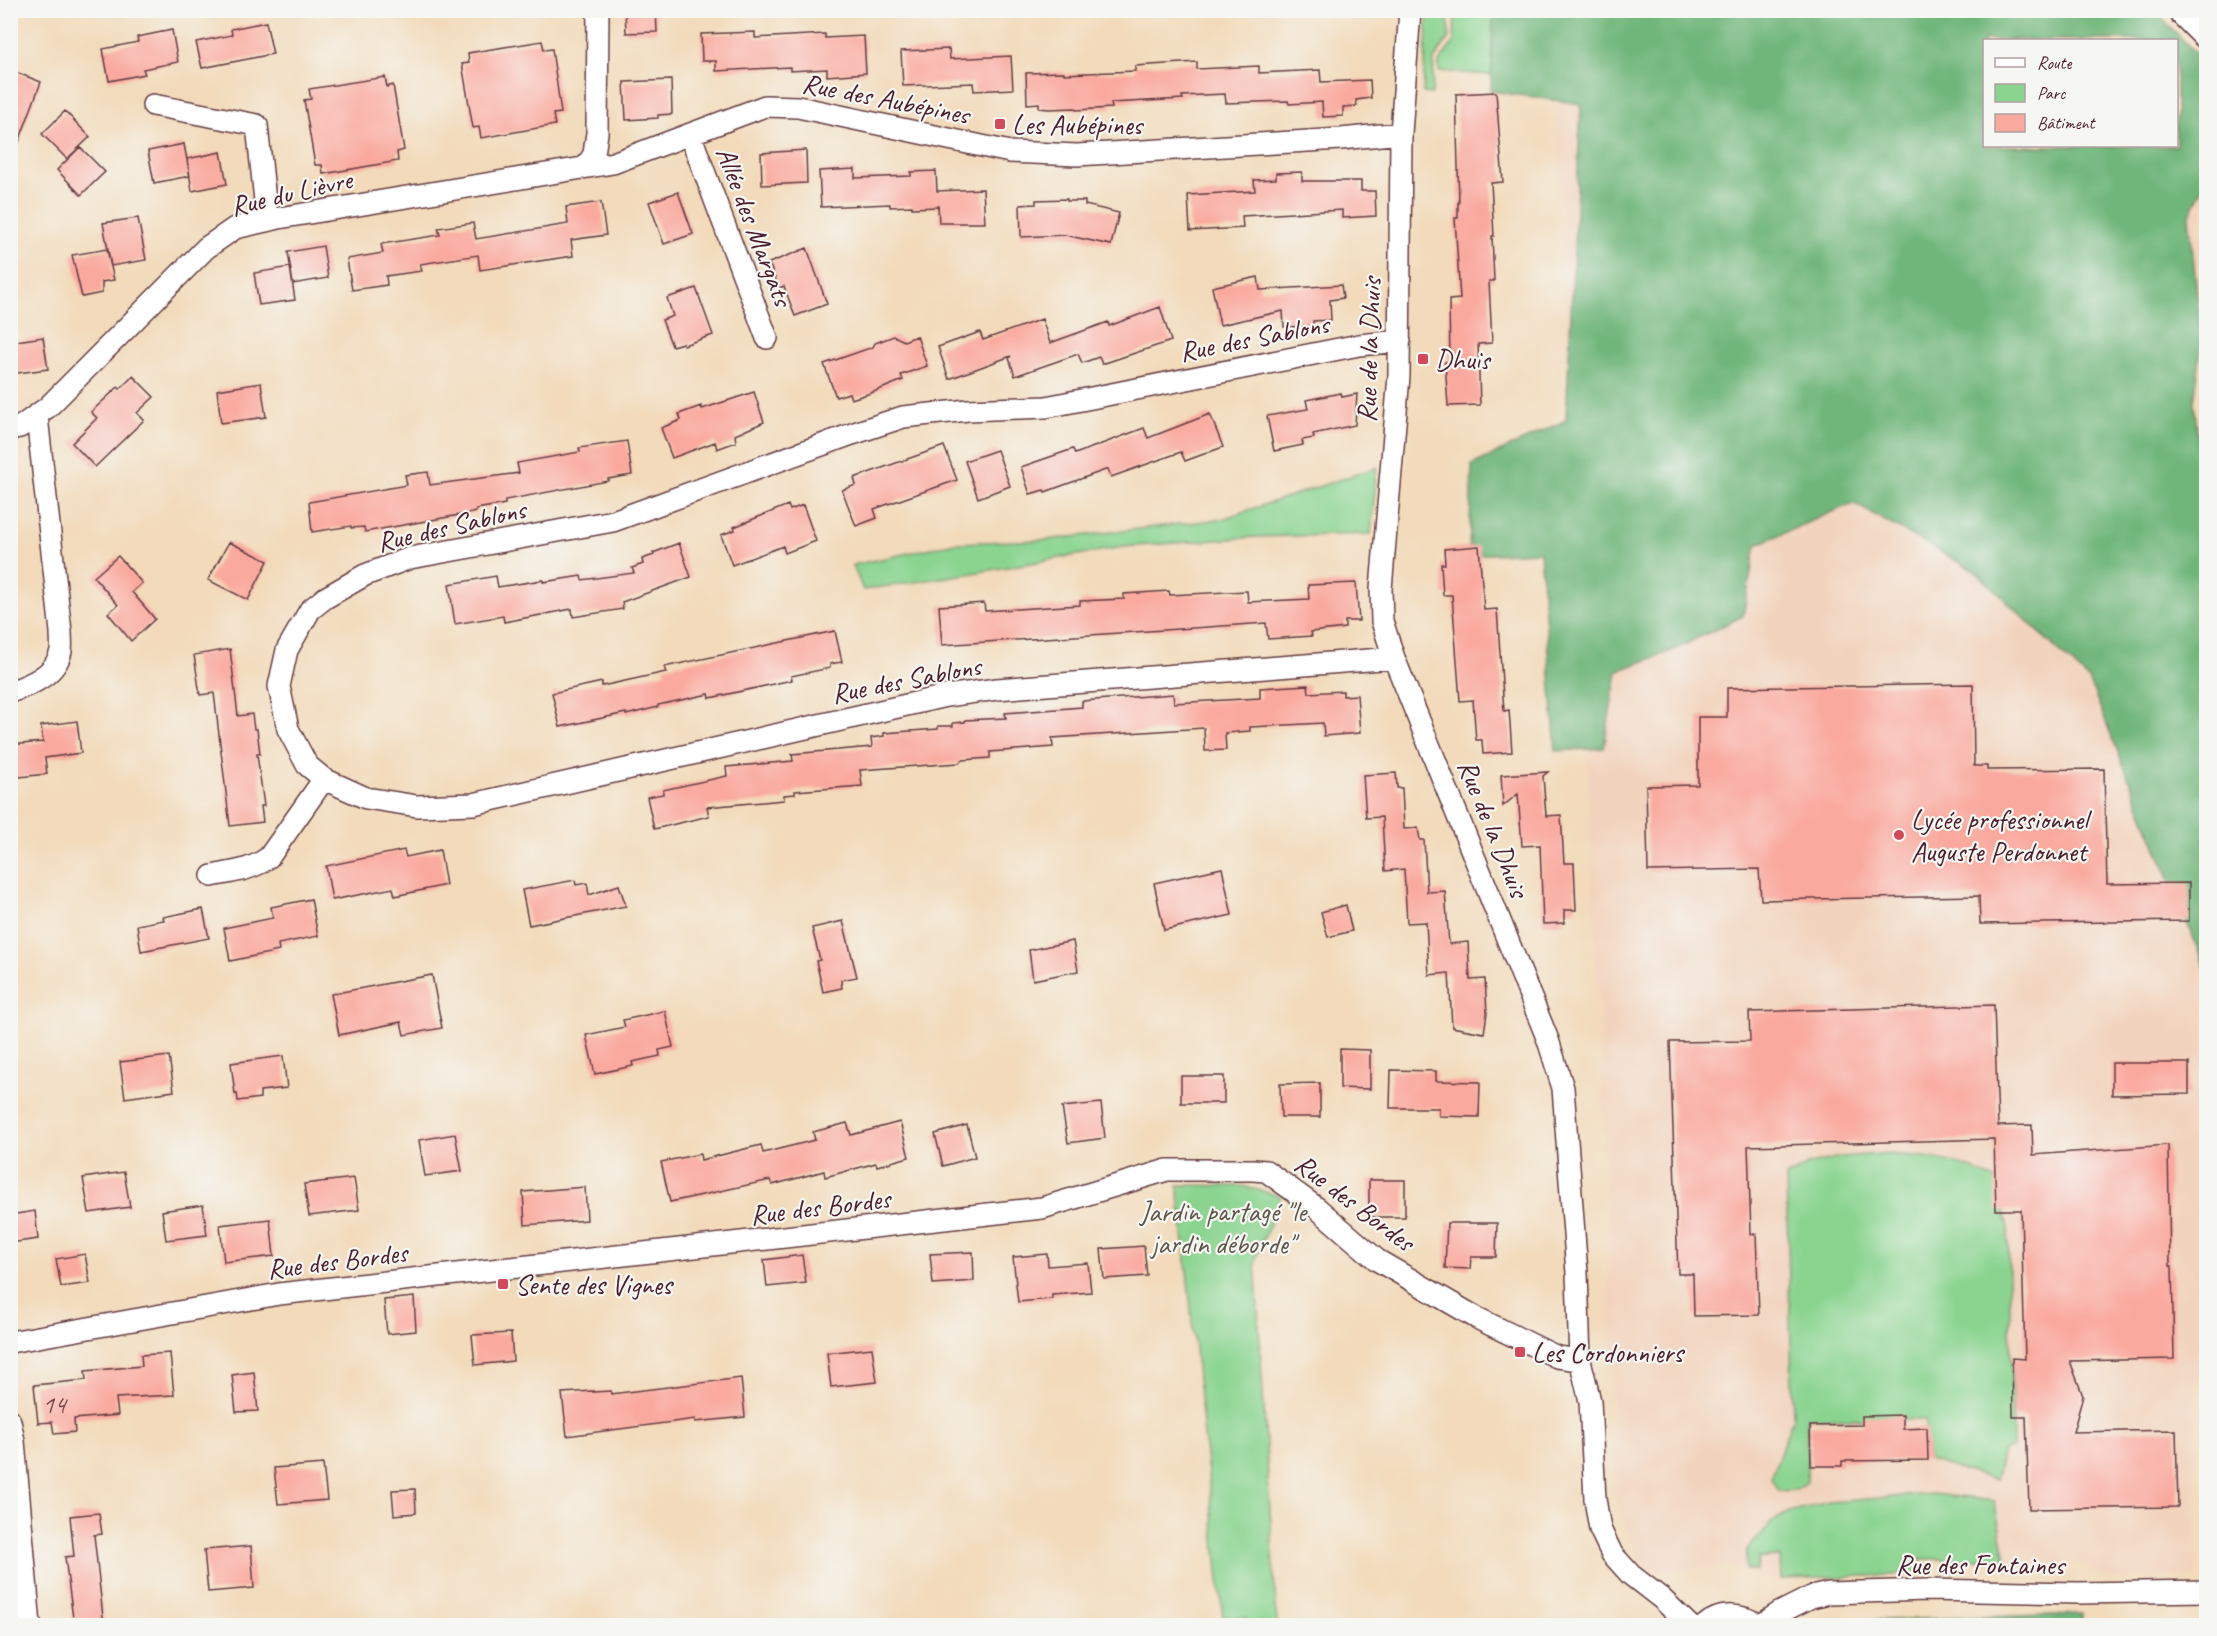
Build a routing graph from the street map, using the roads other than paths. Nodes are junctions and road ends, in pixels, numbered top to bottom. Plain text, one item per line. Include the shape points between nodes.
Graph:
1 (598, 10) edge
2 (1410, 10) edge
3 (2183, 10) edge
4 (2206, 33) edge
5 (153, 105) dead end
6 (1401, 133) junction
7 (690, 134) junction
8 (586, 167) junction
9 (267, 220) junction
10 (767, 338) dead end
11 (1400, 341) junction
12 (38, 417) junction
13 (10, 429) edge
14 (1394, 658) junction
15 (10, 692) edge
16 (324, 779) junction
17 (212, 876) dead end
18 (10, 1342) edge
19 (1580, 1360) junction
20 (10, 1421) edge
21 (2206, 1591) edge
22 (1761, 1625) edge
23 (30, 1626) edge
24 (1690, 1626) edge
25 (1704, 1626) edge

1 - 8 street via 597,133 594,154
2 - 6 street, Rue de la Dhuis
3 - 4 street
5 - 9 street via 257,125
6 - 7 street, Rue des Aubépines via 1066,154 1010,152 798,107 765,106
6 - 11 street, Rue de la Dhuis
7 - 8 street, Rue des Aubépines via 613,163
7 - 10 street, Allée des Margats
8 - 9 street, Rue du Lièvre
9 - 12 street, Rue du Lièvre via 236,228 206,248
11 - 14 street, Rue de la Dhuis via 1381,589 1382,621
11 - 16 street, Rue des Sablons via 1359,345 1046,407 903,417 613,521 410,558 365,575 310,610 287,650 279,686 288,729 307,765
12 - 13 street, Rue du Lièvre
12 - 15 street via 61,653 36,683
14 - 16 street, Rue des Sablons via 946,696 473,804 417,806 366,798
14 - 19 street, Rue de la Dhuis via 1548,1040 1563,1088
16 - 17 street via 269,857 250,867
18 - 19 street, Rue des Bordes via 279,1294 1042,1208 1151,1174 1185,1169 1266,1172 1317,1208 1377,1260 1477,1318 1557,1357
19 - 24 street, Rue de la Dhuis via 1592,1419 1596,1512 1605,1544 1631,1575
20 - 23 street
21 - 22 street, Rue des Fontaines via 1829,1593 1810,1597
22 - 25 street via 1750,1619 1722,1616

